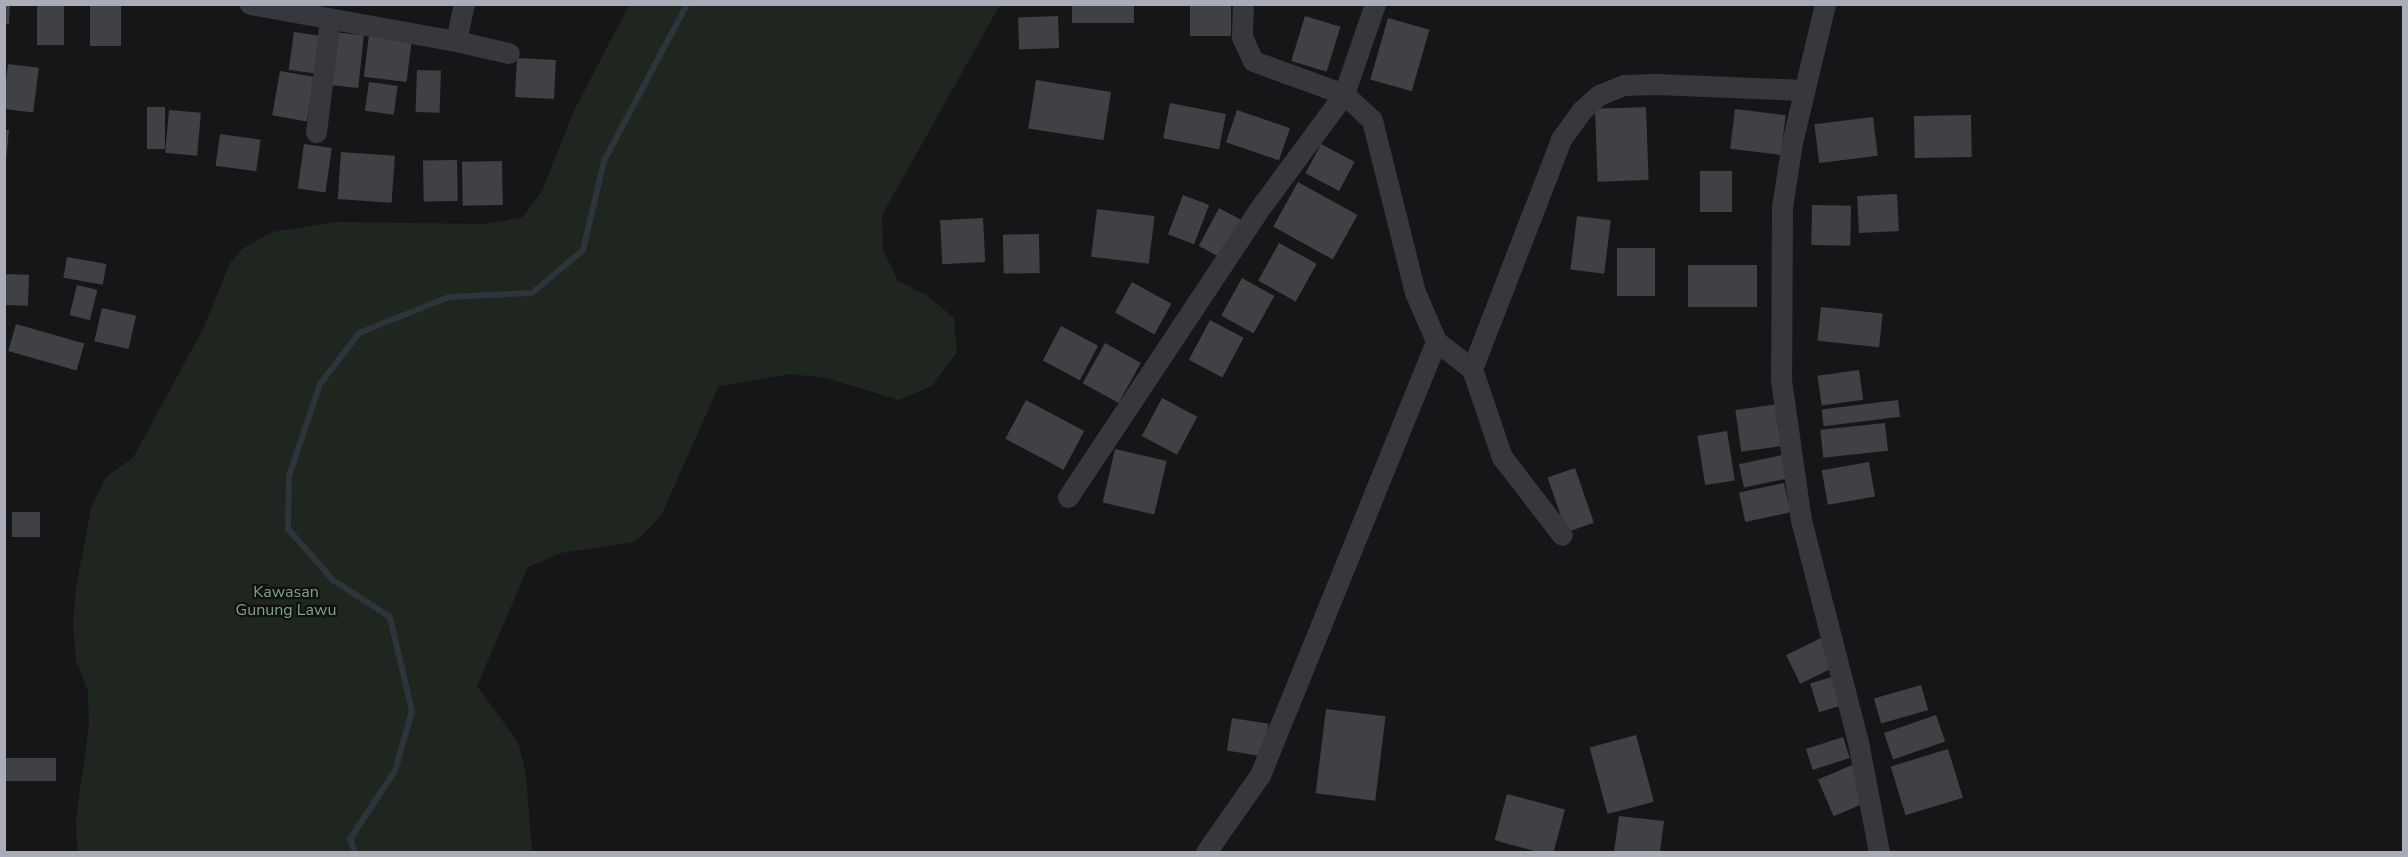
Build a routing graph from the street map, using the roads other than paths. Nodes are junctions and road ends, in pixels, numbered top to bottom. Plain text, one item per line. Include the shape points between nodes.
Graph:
1 (250, 4) edge
2 (464, 4) edge
3 (1243, 4) edge
4 (1375, 4) edge
5 (1825, 4) edge
6 (330, 19) junction
7 (456, 40) junction
8 (509, 53) dead end
9 (1804, 90) junction
10 (1344, 94) junction
11 (316, 132) dead end
12 (1436, 342) junction
13 (1472, 369) junction
14 (1068, 497) dead end
15 (1562, 535) dead end
16 (1206, 852) edge
17 (1879, 852) edge

1 - 6 street
2 - 7 street
3 - 10 street via 1242,37 1253,62
4 - 10 street
5 - 9 street
6 - 7 street
6 - 11 street
7 - 8 street
9 - 13 street via 1656,84 1624,86 1599,95 1581,111 1561,139
9 - 17 street via 1782,207 1780,380 1801,520 1858,742
10 - 12 street via 1372,120 1415,292
10 - 14 street via 1257,212
12 - 13 street
12 - 16 street via 1260,775
13 - 15 street via 1502,457

